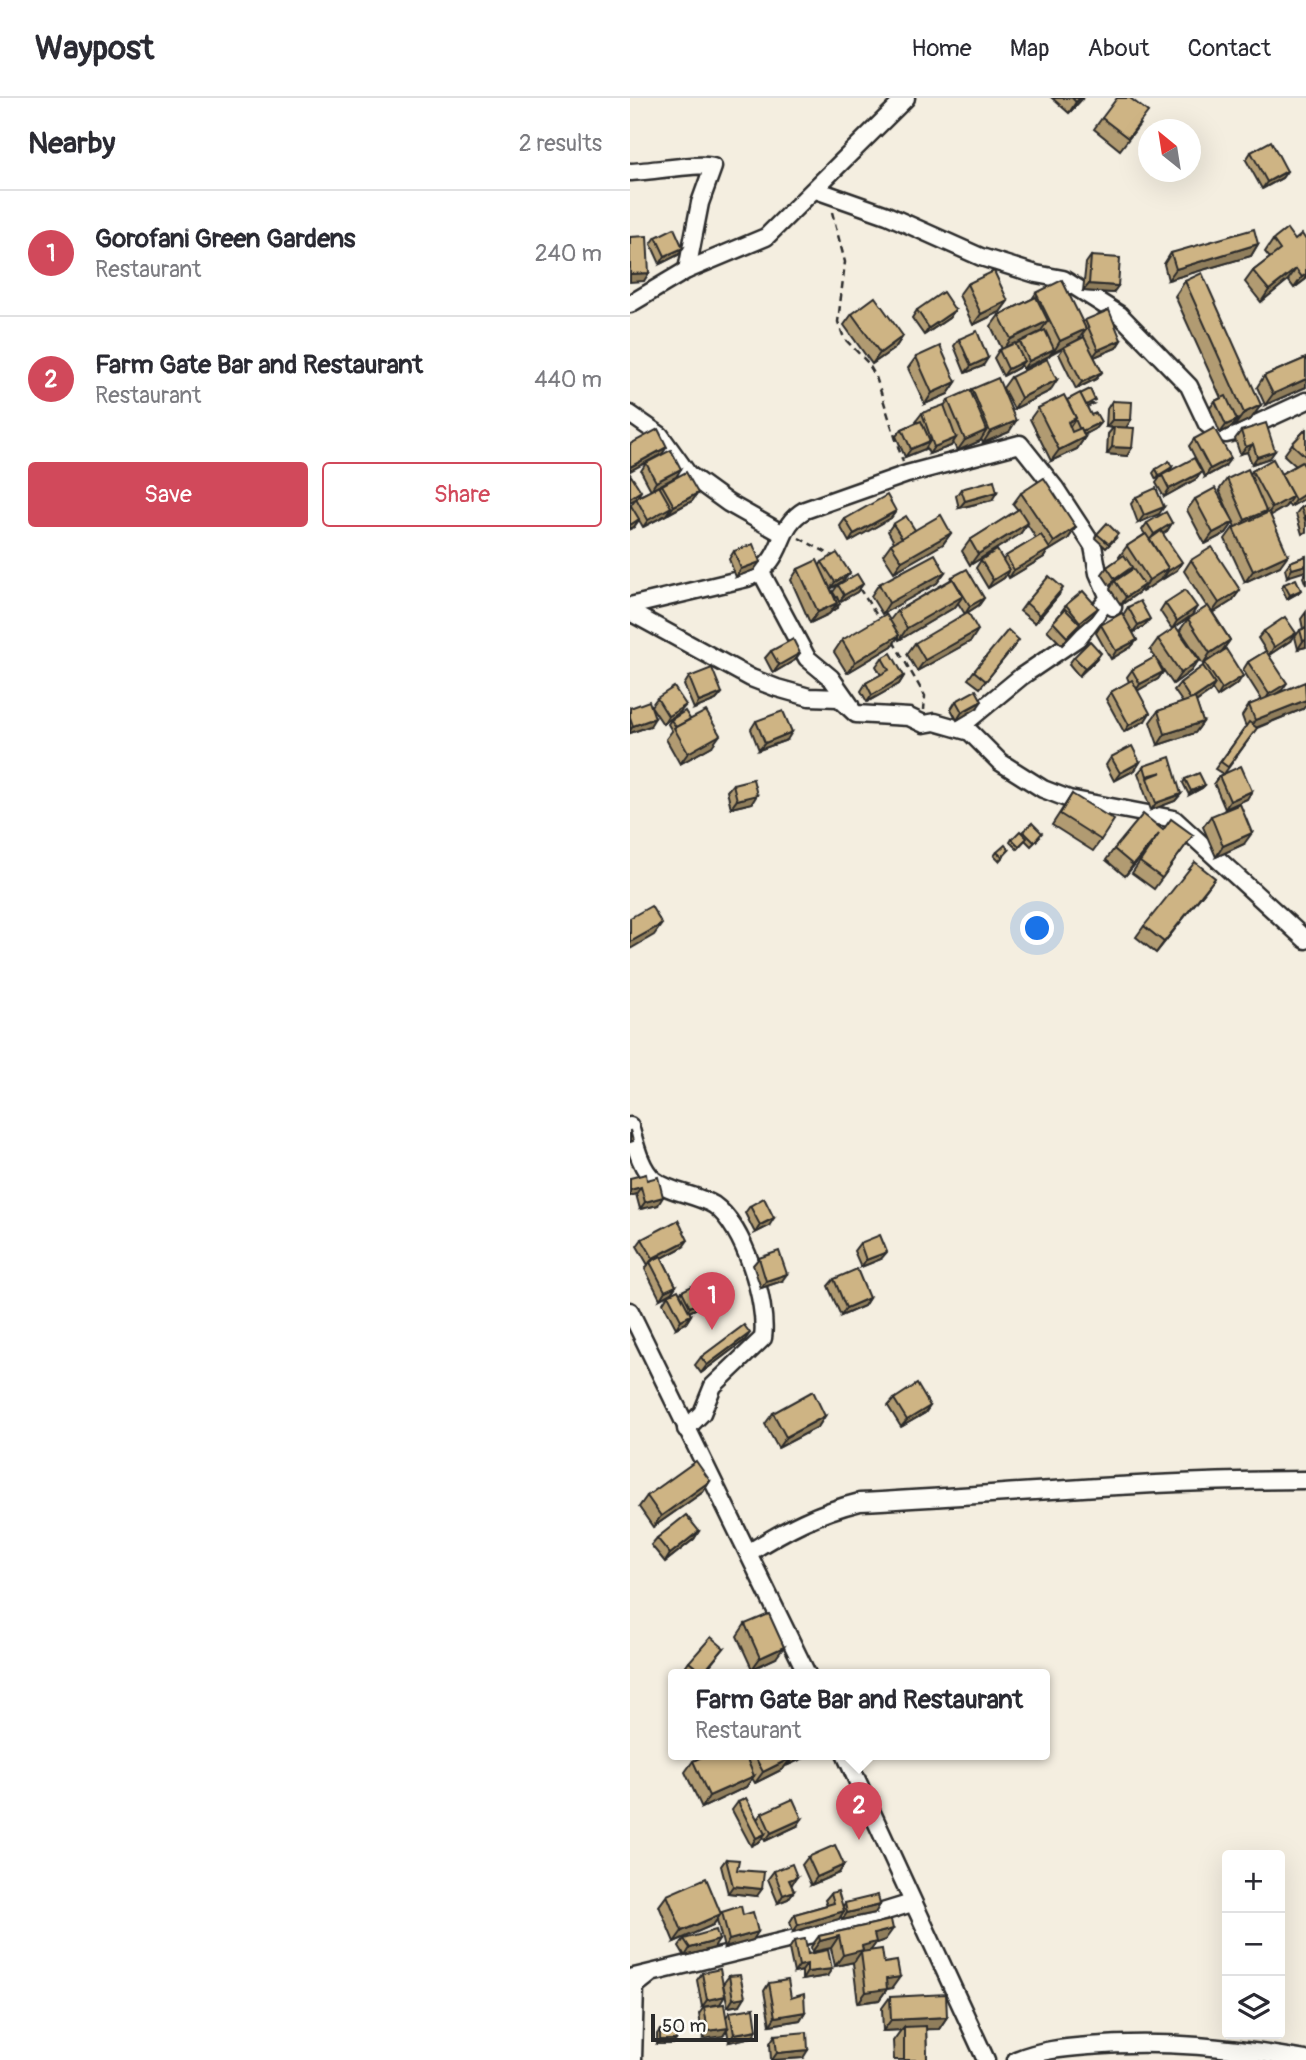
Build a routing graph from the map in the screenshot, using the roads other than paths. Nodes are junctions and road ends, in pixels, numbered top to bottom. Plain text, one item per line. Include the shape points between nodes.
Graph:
1 (906, 98) edge
2 (630, 172) edge
3 (821, 192) junction
4 (687, 270) junction
5 (630, 304) edge
6 (1306, 401) edge
7 (630, 414) edge
8 (783, 534) junction
9 (761, 572) junction
10 (630, 606) edge
11 (630, 612) edge
12 (856, 714) junction
13 (962, 725) junction
14 (1306, 940) edge
15 (630, 1126) edge
16 (630, 1311) edge
17 (686, 1429) junction
18 (1306, 1480) edge
19 (750, 1552) junction
20 (805, 1669) edge
21 (848, 1760) edge
22 (912, 1903) junction
23 (653, 1972) junction
24 (630, 1978) edge
25 (633, 2060) edge
26 (986, 2060) edge
27 (1016, 2060) edge
28 (1305, 2060) edge

1 - 3 street
2 - 4 street via 704,164 713,167 700,203
3 - 4 street via 766,237
3 - 6 street via 998,263 1063,279 1120,315 1189,386 1207,424 1218,432 1243,430
4 - 5 street
7 - 8 street via 660,435 688,474
8 - 9 street via 772,563
8 - 13 street via 805,510 907,474 1023,445 1093,546 1098,573 1111,602 1079,639
9 - 10 street
9 - 12 street via 807,658 831,678
11 - 12 street via 751,678 809,697 839,698
12 - 13 street
13 - 14 street via 1018,775 1043,789 1069,799 1174,819
15 - 17 street via 644,1166 656,1181 722,1213 748,1258 760,1291 762,1338 713,1386 702,1413
16 - 17 street
17 - 19 street
18 - 19 street via 1211,1480 860,1502 797,1523
19 - 20 street
21 - 22 street
22 - 23 street via 808,1936
22 - 26 street
23 - 24 street
23 - 25 street via 635,1986
27 - 28 street via 1065,2048 1163,2042

